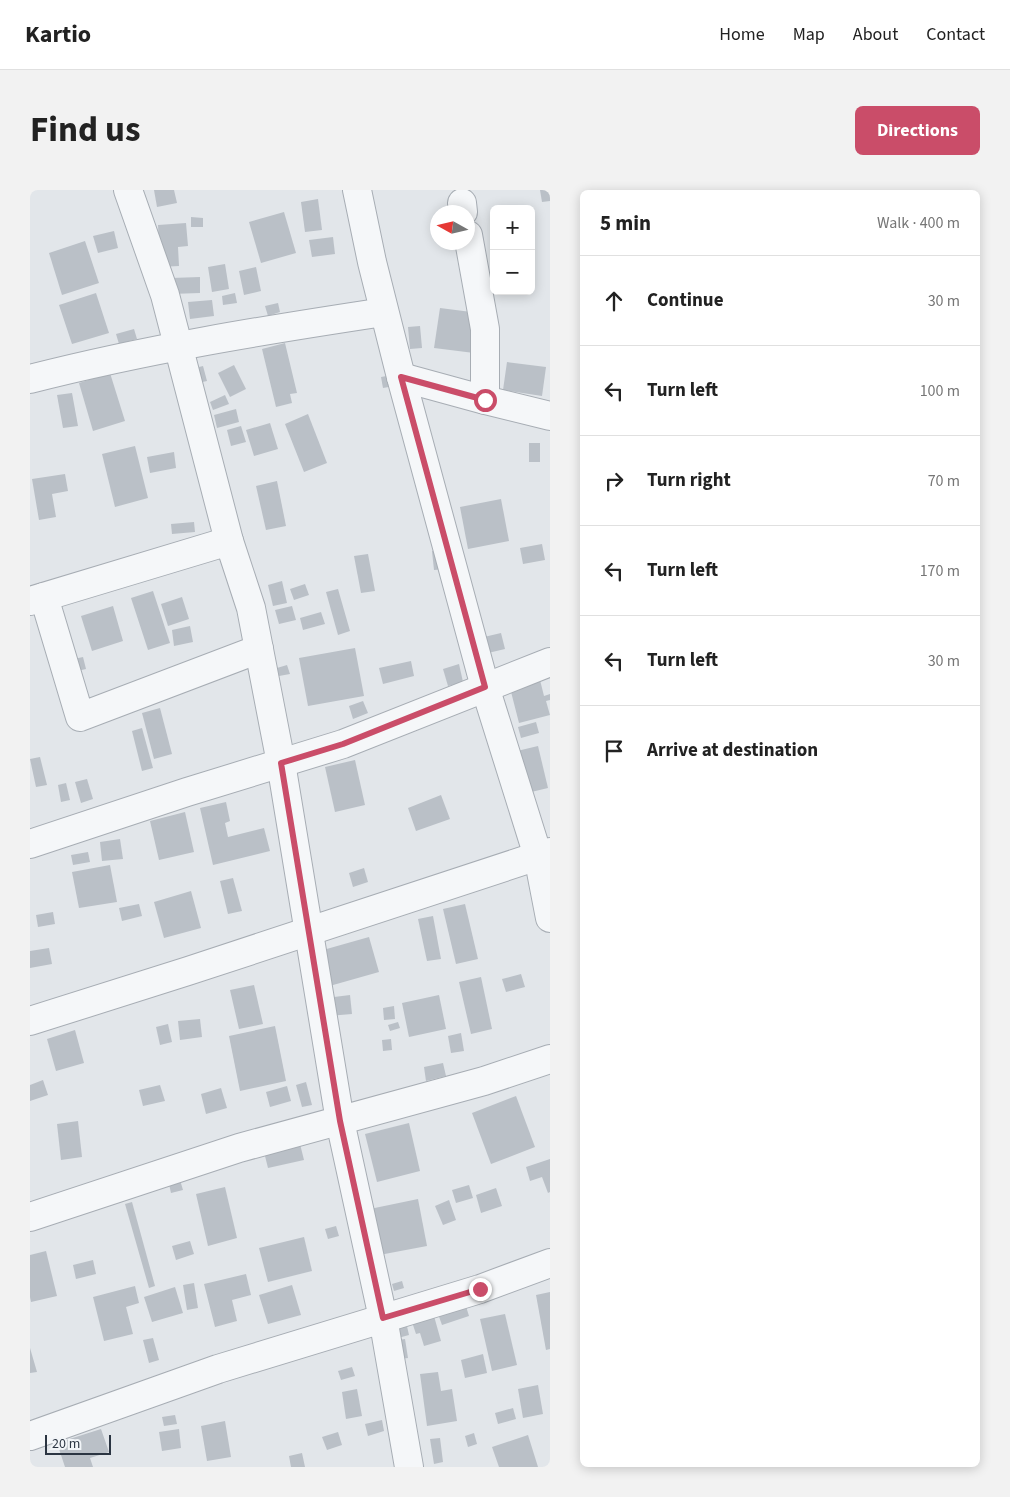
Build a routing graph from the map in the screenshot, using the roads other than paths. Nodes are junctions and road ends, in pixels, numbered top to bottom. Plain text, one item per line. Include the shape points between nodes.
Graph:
1 (128, 190) edge
2 (357, 190) edge
3 (471, 250) edge
4 (384, 312) junction
5 (178, 346) junction
6 (401, 377) junction
7 (30, 379) edge
8 (485, 400) junction
9 (550, 416) edge
10 (228, 541) junction
11 (37, 599) edge
12 (259, 649) junction
13 (550, 662) edge
14 (485, 687) junction
15 (281, 763) junction
16 (30, 844) edge
17 (544, 854) edge
18 (550, 918) edge
19 (309, 931) junction
20 (30, 1021) edge
21 (550, 1059) edge
22 (340, 1121) junction
23 (30, 1217) edge
24 (550, 1263) edge
25 (383, 1318) junction
26 (30, 1436) edge
27 (409, 1467) edge

1 - 5 street via 165,296
2 - 4 street
3 - 8 street via 485,330
4 - 5 street
4 - 6 street
5 - 7 street
5 - 10 street
6 - 8 street
6 - 14 street
8 - 9 street
10 - 11 street
10 - 12 street via 251,608
11 - 12 street via 80,717
12 - 15 street
13 - 14 street
14 - 15 street via 343,744
14 - 17 street
15 - 16 street
15 - 19 street
17 - 18 street
17 - 19 street
19 - 20 street
19 - 22 street
21 - 22 street
22 - 23 street via 239,1148
22 - 25 street
24 - 25 street via 480,1289
25 - 26 street via 218,1369
25 - 27 street

